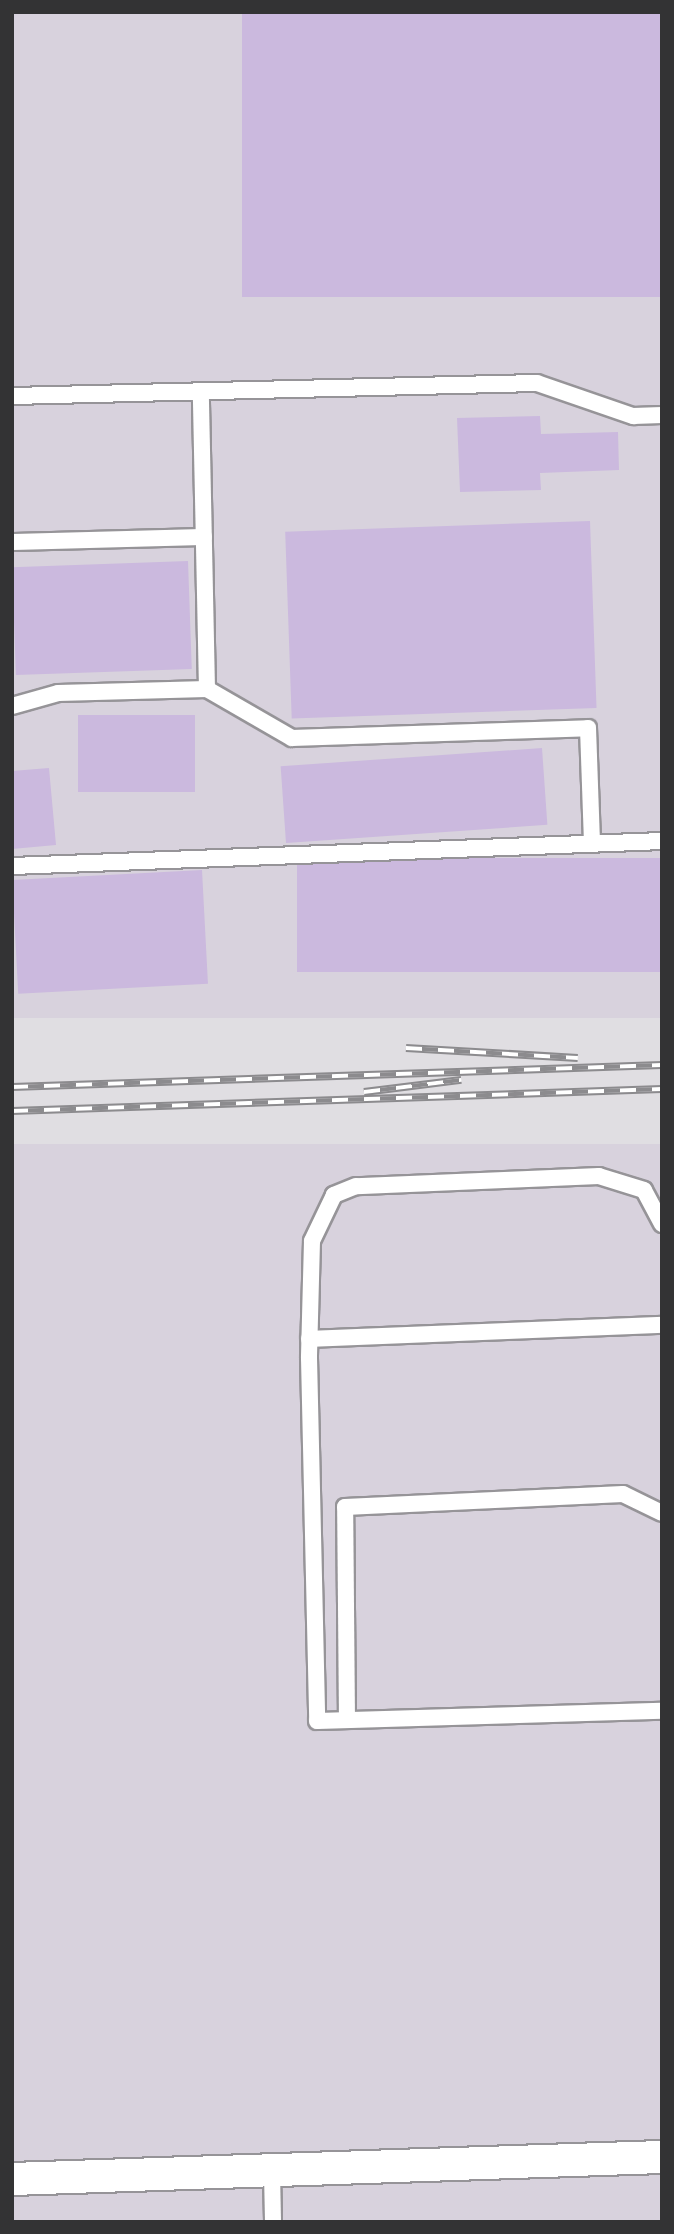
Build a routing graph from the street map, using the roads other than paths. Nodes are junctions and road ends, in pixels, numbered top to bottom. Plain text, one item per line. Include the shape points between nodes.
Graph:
1 (201, 391) junction
2 (12, 396) edge
3 (662, 415) edge
4 (204, 537) junction
5 (12, 542) edge
6 (207, 689) junction
7 (12, 706) edge
8 (662, 841) edge
9 (592, 844) junction
10 (12, 866) edge
11 (662, 1224) edge
12 (662, 1325) edge
13 (309, 1339) junction
14 (662, 1513) edge
15 (662, 1711) edge
16 (347, 1720) junction
17 (662, 2157) edge
18 (272, 2173) junction
19 (12, 2179) edge
20 (273, 2222) edge

1 - 2 lane
1 - 3 lane via 537,383 633,416
1 - 4 lane
4 - 5 lane
4 - 6 lane
6 - 7 lane via 58,693
6 - 9 lane via 292,738 588,728
8 - 9 lane
9 - 10 lane
11 - 13 lane via 644,1190 599,1176 356,1186 334,1195 312,1241
12 - 13 lane
13 - 16 lane via 317,1721
14 - 16 lane via 623,1494 345,1507
15 - 16 lane
17 - 18 street
18 - 19 street
18 - 20 lane

